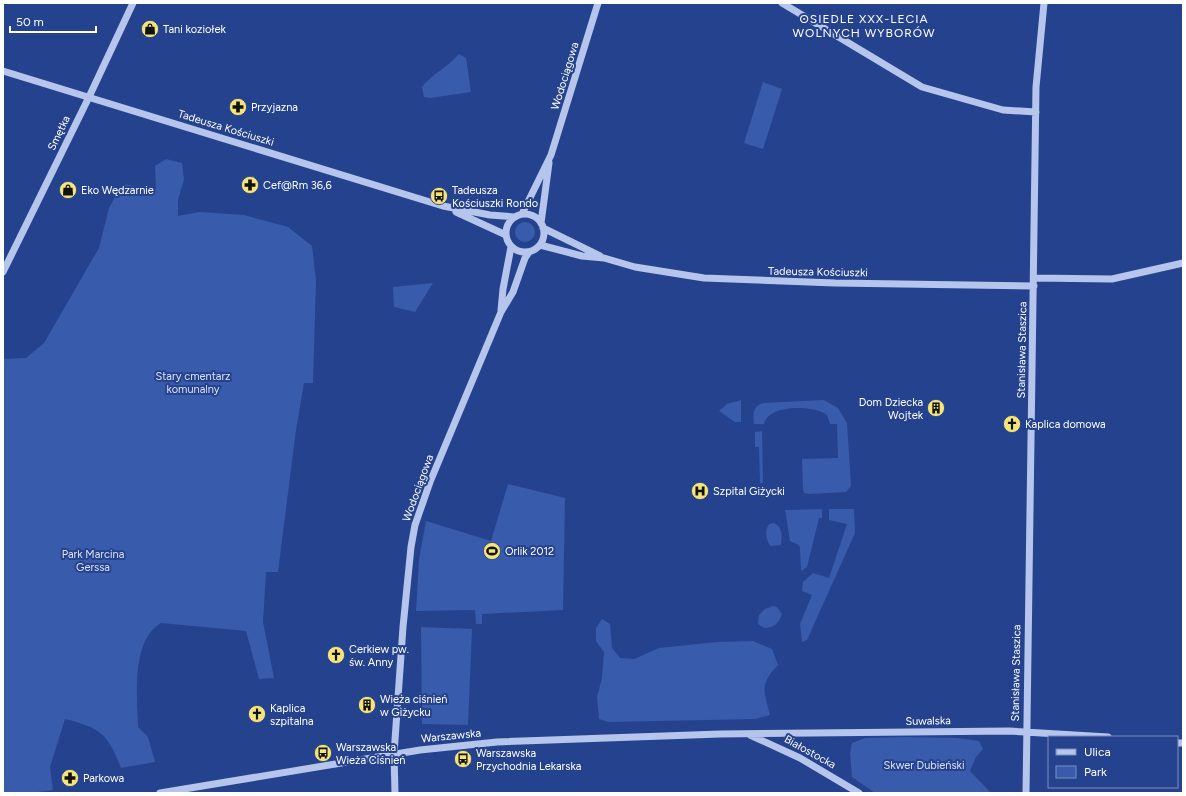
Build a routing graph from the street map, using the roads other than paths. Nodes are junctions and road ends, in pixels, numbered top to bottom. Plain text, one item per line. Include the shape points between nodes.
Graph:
1 (133, 3) edge
2 (598, 3) edge
3 (782, 3) edge
4 (1044, 3) edge
5 (3, 71) edge
6 (89, 97) junction
7 (1036, 112) junction
8 (551, 155) junction
9 (443, 206) junction
10 (519, 216) junction
11 (542, 226) junction
12 (506, 235) junction
13 (540, 245) junction
14 (511, 247) junction
15 (529, 252) junction
16 (604, 258) junction
17 (1183, 263) edge
18 (3, 272) edge
19 (1034, 278) junction
20 (1034, 286) junction
21 (501, 312) junction
22 (1026, 732) junction
23 (748, 734) junction
24 (1092, 736) edge
25 (394, 754) junction
26 (848, 786) junction
27 (160, 793) edge
28 (395, 793) edge
29 (845, 793) edge
30 (859, 793) edge
31 (1026, 793) edge

1 - 6 street, Smętka
2 - 8 street, Wodociągowa
3 - 7 street via 922,88 1003,110
4 - 7 street, Stanisława Staszica via 1036,77
5 - 6 street, Tadeusza Kościuszki
6 - 9 street, Tadeusza Kościuszki
6 - 18 street, Smętka
7 - 19 street, Stanisława Staszica
8 - 10 street, Wodociągowa
8 - 11 street, Wodociągowa
9 - 10 street, Tadeusza Kościuszki via 490,215
9 - 12 street, Tadeusza Kościuszki
10 - 11 street via 536,218
10 - 12 street via 506,228
11 - 13 street via 544,234
11 - 16 street, Tadeusza Kościuszki
12 - 14 street
13 - 15 street
13 - 16 street, Tadeusza Kościuszki via 582,256
14 - 15 street
14 - 21 street, Wodociągowa
15 - 21 street, Wodociągowa via 513,292
16 - 20 street, Tadeusza Kościuszki via 679,275 728,280
17 - 19 street via 1112,279
19 - 20 street, Stanisława Staszica
20 - 22 street, Stanisława Staszica
21 - 25 street, Wodociągowa via 430,482 415,525 403,627
22 - 23 street, Suwalska
22 - 24 street, Suwalska
22 - 31 street, Stanisława Staszica
23 - 25 street, Warszawska via 497,742
23 - 26 street, Białostocka via 800,758
25 - 27 street, Warszawska
25 - 28 street, Wodociągowa
26 - 29 street
26 - 30 street, Białostocka

